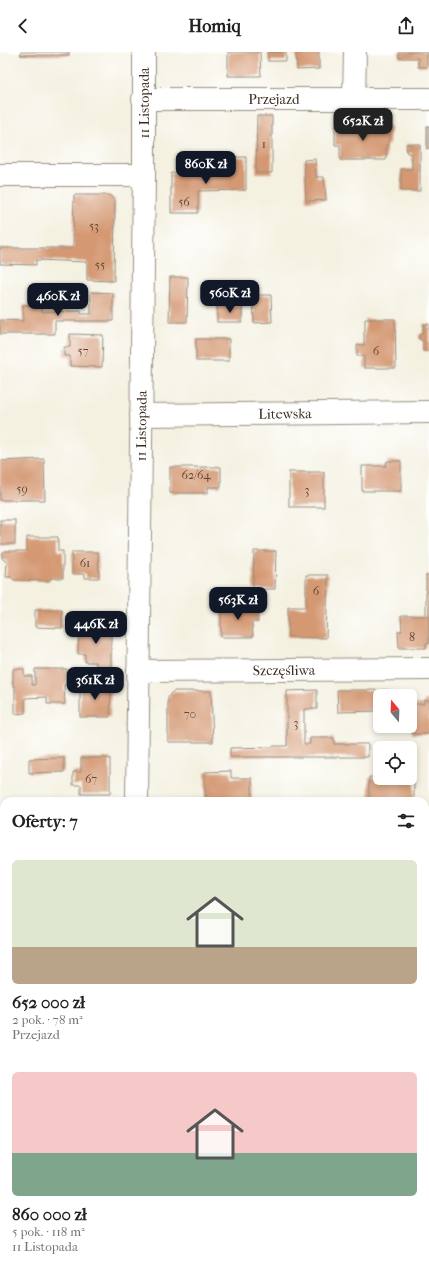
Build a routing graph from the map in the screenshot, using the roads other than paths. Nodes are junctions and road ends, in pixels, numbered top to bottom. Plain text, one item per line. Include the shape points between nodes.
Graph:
1 (144, 52) edge
2 (355, 52) edge
3 (143, 99) junction
4 (354, 99) junction
5 (429, 99) edge
6 (0, 176) edge
7 (144, 176) junction
8 (429, 412) edge
9 (141, 414) junction
10 (429, 669) edge
11 (138, 671) junction
12 (137, 797) edge

1 - 3 street, 11 Listopada
2 - 4 street
3 - 4 street, Przejazd
3 - 7 street, 11 Listopada
4 - 5 street, Przejazd
6 - 7 street
7 - 9 street, 11 Listopada
8 - 9 street, Litewska
9 - 11 street, 11 Listopada
10 - 11 street, Szczęśliwa
11 - 12 street, 11 Listopada

